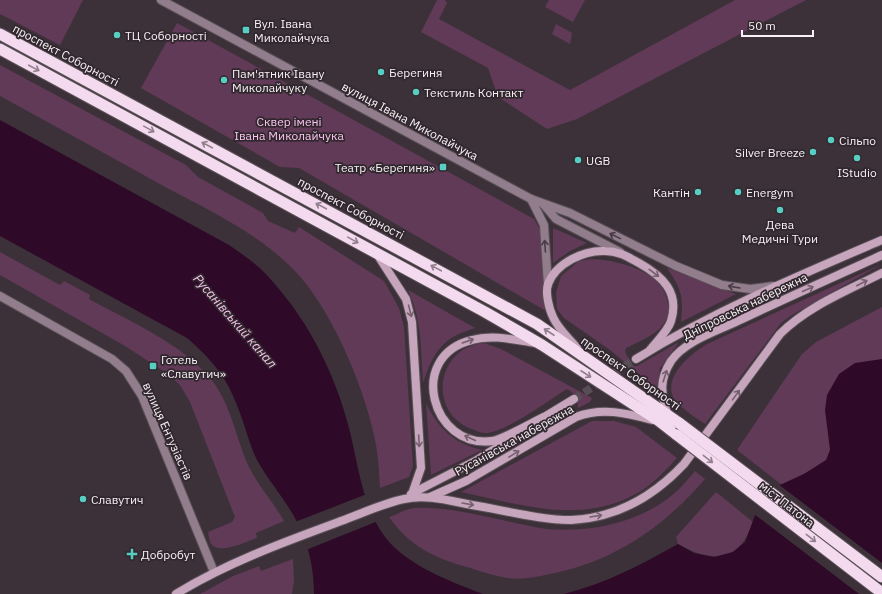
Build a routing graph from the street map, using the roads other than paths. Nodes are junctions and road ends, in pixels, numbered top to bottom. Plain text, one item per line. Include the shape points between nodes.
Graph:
1 (161, 0) edge
2 (0, 34) edge
3 (0, 49) edge
4 (531, 199) junction
5 (543, 204) junction
6 (882, 240) edge
7 (621, 253) junction
8 (377, 254) junction
9 (882, 255) edge
10 (882, 273) edge
11 (548, 285) junction
12 (773, 286) junction
13 (0, 296) edge
14 (542, 344) junction
15 (650, 350) junction
16 (582, 353) junction
17 (636, 359) tunnel mouth
18 (574, 399) tunnel mouth
19 (667, 413) junction
20 (544, 417) junction
21 (659, 421) junction
22 (679, 423) joint
23 (677, 435) joint
24 (412, 494) junction
25 (430, 497) junction
26 (401, 500) junction
27 (214, 572) junction
28 (882, 577) edge
29 (882, 593) edge
30 (176, 594) edge

1 - 4 street, вулиця Івана Миколайчука
16 -> 2 highway, проспект Соборності via 494,300
3 -> 8 highway, проспект Соборності
4 - 5 street, вулиця Івана Миколайчука
11 -> 4 street via 544,225
5 - 7 street, вулиця Івана Миколайчука via 556,219
12 -> 5 street, вулиця Івана Миколайчука via 750,289 722,285 676,266 570,213
6 - 12 main road, Дніпровська набережна
7 - 11 main road via 585,252 570,260
7 -> 15 main road, вулиця Івана Миколайчука via 649,268 663,279 670,291 673,306 671,322
8 - 14 highway, проспект Соборності
8 -> 24 main road via 406,299 412,322 421,468
19 -> 9 main road, Дніпровська набережна via 661,394 664,376 681,351 769,306
25 -> 10 main road, Русанівська набережна via 571,520 600,516 624,508 668,481 684,464 780,334 792,322 804,313
11 - 16 main road via 552,316 559,328
12 - 15 main road, Дніпровська набережна via 703,320
13 - 27 street, вулиця Ентузіастів via 84,342 126,371 144,401
20 -> 14 main road via 494,441 476,441 458,433 442,419 434,402 433,384 439,362 447,353 472,340 487,337 506,338
14 -> 21 highway, проспект Соборності
15 - 17 main road, Дніпровська набережна
16 - 19 highway, проспект Соборності
18 - 20 main road, Русанівська набережна
19 - 22 highway, проспект Соборності
20 - 24 main road, Русанівська набережна via 477,460
21 - 23 highway, проспект Соборності
25 -> 21 main road, Русанівська набережна via 466,481 576,417 590,412 624,412
22 - 28 highway, міст Патона, bridge
23 -> 29 highway, міст Патона, bridge
24 - 26 main road, Русанівська набережна
25 - 26 main road, Русанівська набережна
26 - 27 main road, Русанівська набережна via 270,548
27 - 30 main road, Русанівська набережна

